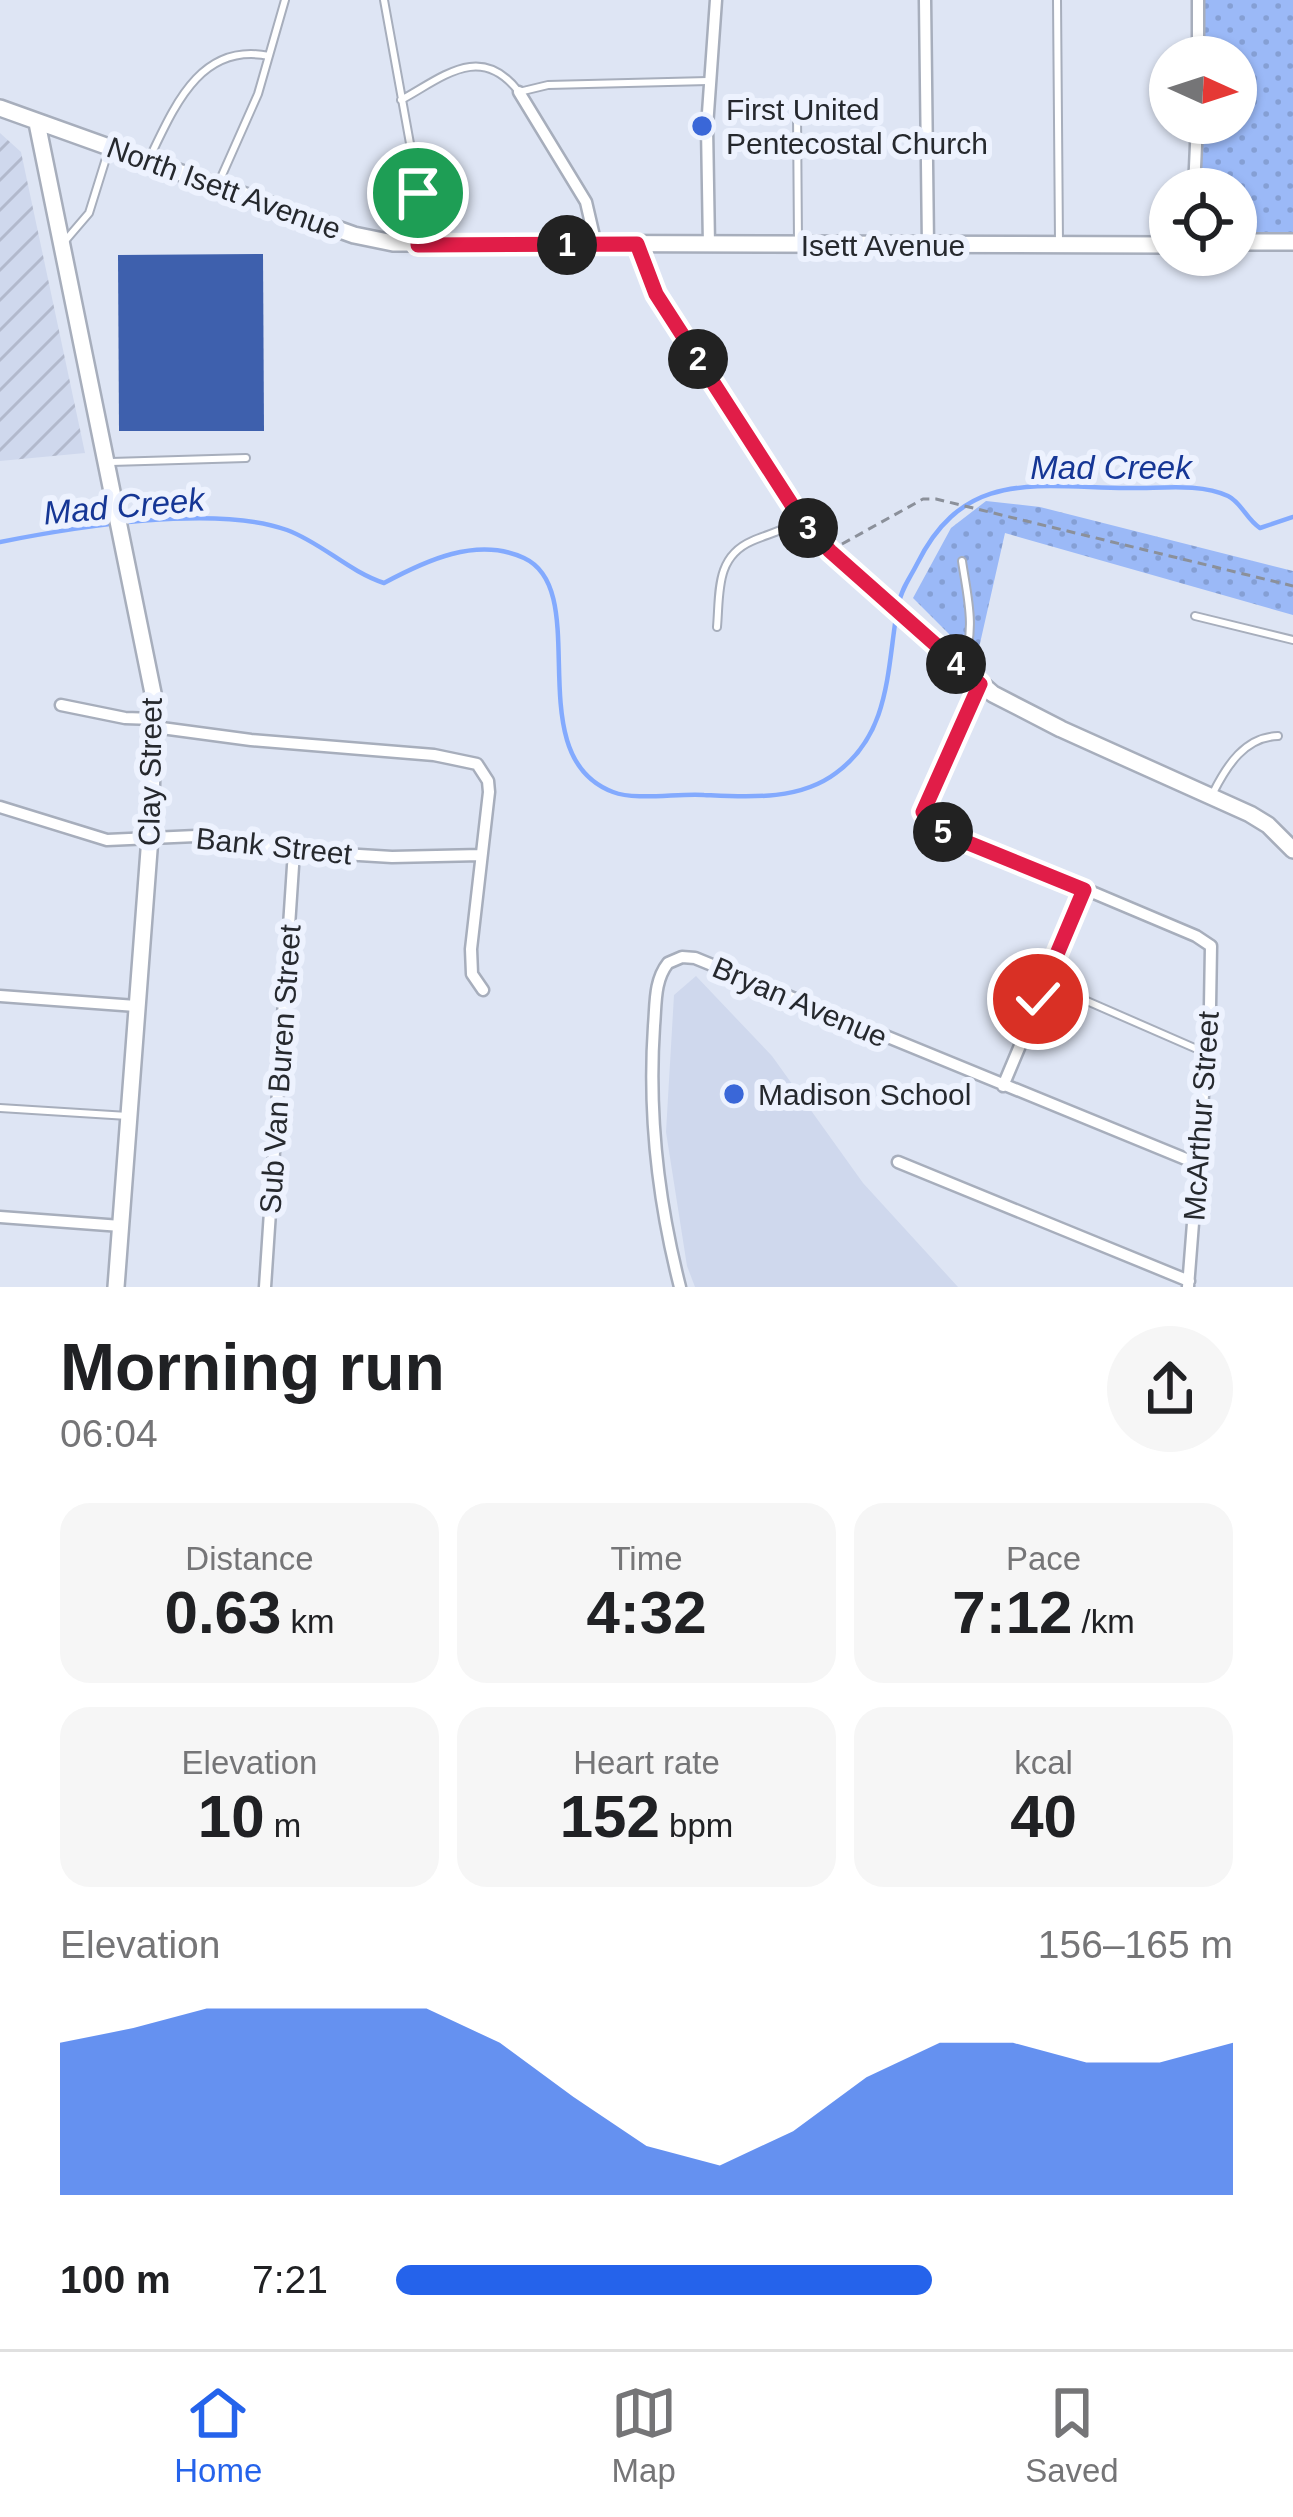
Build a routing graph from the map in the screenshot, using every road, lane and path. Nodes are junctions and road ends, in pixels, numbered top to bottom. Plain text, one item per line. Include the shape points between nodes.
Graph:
1 (285, 0) edge
2 (384, 0) edge
3 (716, 0) edge
4 (925, 0) edge
5 (1057, 0) edge
6 (1198, 0) edge
7 (1198, 36) edge
8 (269, 56) junction
9 (710, 81) junction
10 (519, 92) junction
11 (401, 100) junction
12 (0, 108) edge
13 (797, 114) dead end
14 (38, 123) junction
15 (109, 146) junction
16 (148, 160) junction
17 (218, 185) junction
18 (1257, 242) edge
19 (1293, 242) edge
20 (62, 243) junction
21 (637, 244) junction
22 (418, 245) junction
23 (596, 245) junction
24 (709, 245) junction
25 (798, 245) junction
26 (928, 245) junction
27 (1059, 245) junction
28 (1149, 245) edge
29 (246, 458) dead end
30 (107, 463) junction
31 (801, 519) junction
32 (830, 551) junction
33 (962, 561) dead end
34 (1293, 586) edge
35 (1195, 616) dead end
36 (717, 628) dead end
37 (1293, 640) edge
38 (960, 667) junction
39 (980, 684) junction
40 (61, 705) dead end
41 (154, 723) junction
42 (1278, 736) dead end
43 (1211, 796) junction
44 (0, 807) edge
45 (150, 837) junction
46 (1292, 847) edge
47 (294, 851) junction
48 (481, 855) junction
49 (1084, 890) junction
50 (1045, 983) junction
51 (483, 990) dead end
52 (0, 996) edge
53 (136, 1006) junction
54 (1206, 1053) junction
55 (1003, 1086) junction
56 (0, 1108) edge
57 (129, 1116) junction
58 (898, 1162) dead end
59 (1198, 1164) junction
60 (0, 1217) edge
61 (121, 1226) junction
62 (1189, 1284) edge
63 (116, 1287) edge
64 (265, 1287) edge
65 (680, 1287) edge

1 - 8 lane
2 - 11 lane
3 - 9 street
4 - 26 street
5 - 27 lane
6 - 7 street
8 - 16 lane via 244,53 209,64
8 - 17 lane
9 - 10 lane
9 - 24 street
10 - 11 lane via 482,64
10 - 23 street via 586,202
11 - 22 lane via 416,171
12 - 14 street, North Isett Avenue
13 - 25 lane
14 - 15 street, North Isett Avenue
14 - 20 street, Clay Street
15 - 16 street, North Isett Avenue
15 - 20 lane via 89,213
16 - 17 street, North Isett Avenue
17 - 22 street, North Isett Avenue via 354,235
18 - 19 street
20 - 30 street, Clay Street
21 - 23 street, Isett Avenue
21 - 24 street, Isett Avenue
21 - 31 street via 656,294
22 - 23 street, North Isett Avenue
24 - 25 street, Isett Avenue
25 - 26 street, Isett Avenue
26 - 27 street, Isett Avenue
27 - 28 street, Isett Avenue
29 - 30 lane
30 - 41 street, Clay Street
31 - 32 street
31 - 36 lane via 727,558
32 - 34 path via 936,499
32 - 38 street
33 - 38 lane via 970,644
35 - 37 lane
38 - 39 street
39 - 43 street
39 - 49 street via 925,803 926,822
40 - 41 street
41 - 45 street, Clay Street
41 - 48 street via 469,759 489,792
42 - 43 lane via 1247,744
43 - 46 street
44 - 45 street, Bank Street via 107,840
45 - 47 street, Bank Street
45 - 53 street, Clay Street
47 - 48 street, Bank Street
47 - 64 street, Sub Van Buren Street
48 - 51 street via 471,964
49 - 50 street
49 - 54 street, McArthur Street via 1211,946
50 - 54 lane
50 - 55 street
52 - 53 street
53 - 57 street, Clay Street
54 - 59 street, McArthur Street
55 - 59 street, Bryan Avenue
55 - 65 street, Bryan Avenue via 694,958 668,963 657,985 652,1095 662,1208
56 - 57 lane
57 - 61 street, Clay Street
58 - 62 street
59 - 62 street, McArthur Street
60 - 61 street
61 - 63 street, Clay Street

